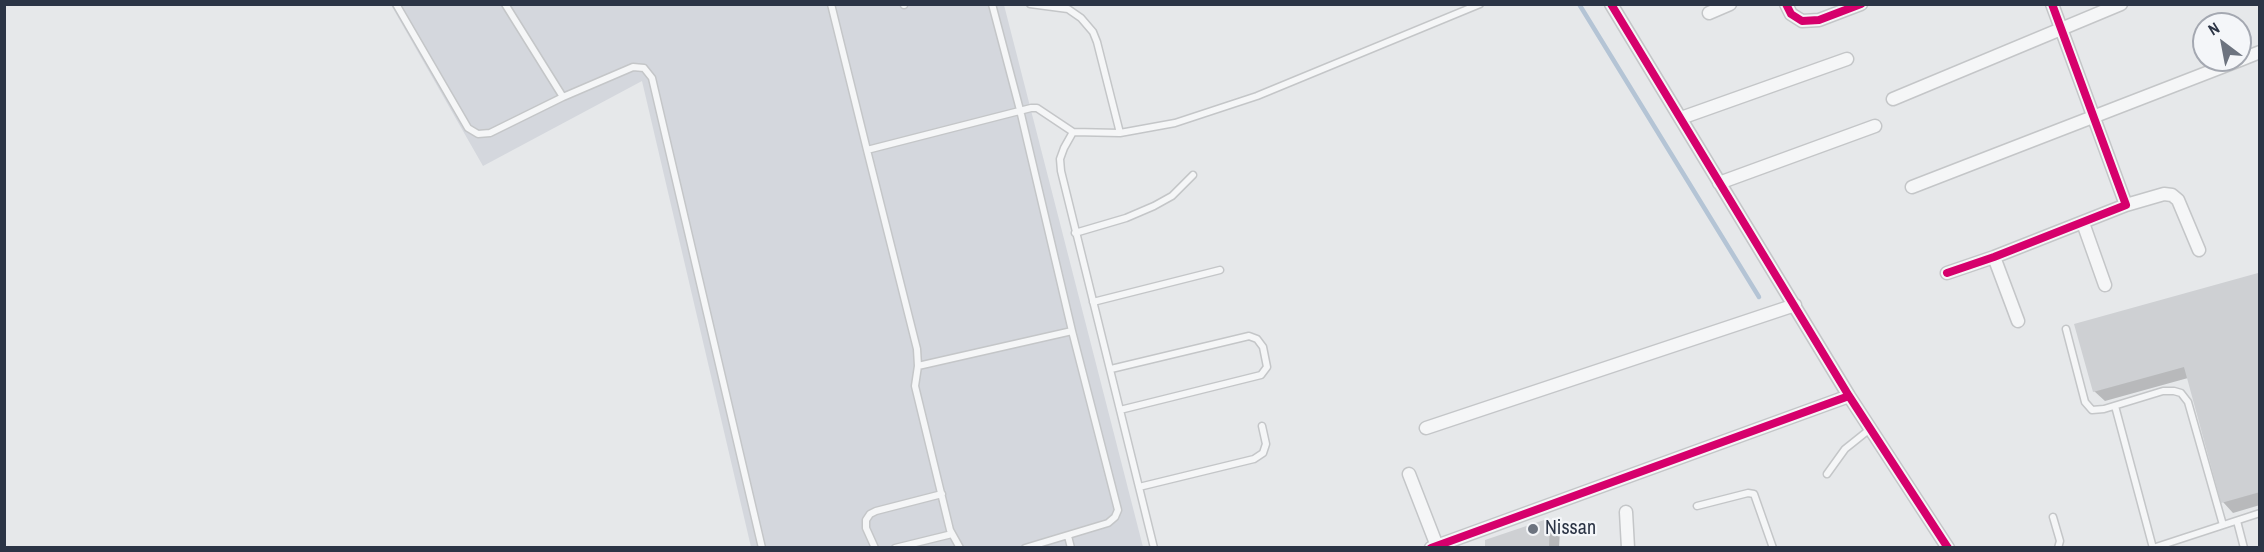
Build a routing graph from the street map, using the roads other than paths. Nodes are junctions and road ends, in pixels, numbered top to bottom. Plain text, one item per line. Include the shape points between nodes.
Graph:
1 (396, 4) edge
2 (505, 4) edge
3 (831, 4) edge
4 (992, 4) edge
5 (1030, 4) edge
6 (1480, 4) edge
7 (1611, 4) edge
8 (1731, 4) edge
9 (1786, 4) edge
10 (1861, 4) edge
11 (2052, 4) edge
12 (2121, 4) edge
13 (1709, 13) dead end
14 (2062, 29) junction
15 (1846, 59) dead end
16 (2209, 72) edge
17 (562, 96) junction
18 (1893, 99) dead end
19 (1020, 110) junction
20 (2094, 116) junction
21 (1681, 118) junction
22 (1875, 126) dead end
23 (1074, 132) junction
24 (1120, 133) junction
25 (867, 150) junction
26 (1193, 176) dead end
27 (1719, 183) junction
28 (1912, 188) dead end
29 (2126, 205) junction
30 (2083, 222) junction
31 (1075, 233) junction
32 (2199, 250) dead end
33 (1994, 257) junction
34 (1220, 270) dead end
35 (1947, 273) dead end
36 (2105, 285) dead end
37 (1093, 302) junction
38 (1795, 305) junction
39 (2018, 321) dead end
40 (2066, 329) dead end
41 (1072, 332) junction
42 (918, 366) junction
43 (1111, 369) junction
44 (1849, 396) junction
45 (2115, 406) junction
46 (1120, 410) junction
47 (1262, 426) dead end
48 (1426, 428) dead end
49 (1870, 429) junction
50 (1409, 474) dead end
51 (1827, 474) dead end
52 (1139, 487) junction
53 (942, 494) junction
54 (1697, 506) dead end
55 (1626, 512) dead end
56 (2259, 513) edge
57 (2053, 517) dead end
58 (2237, 521) junction
59 (2223, 525) junction
60 (952, 534) junction
61 (1068, 536) junction
62 (1434, 547) edge
63 (762, 548) edge
64 (875, 548) edge
65 (895, 548) edge
66 (960, 548) edge
67 (1025, 548) edge
68 (1071, 548) edge
69 (1154, 548) edge
70 (1628, 548) edge
71 (1773, 548) edge
72 (1947, 548) edge
73 (2058, 548) edge
74 (2153, 548) edge
75 (2244, 548) edge

1 - 17 lane via 468,128 478,134 490,133
2 - 17 lane
3 - 25 lane
4 - 19 lane
5 - 24 lane via 1068,9 1093,32
6 - 24 lane via 1257,96 1175,123
7 - 21 street
8 - 13 street
9 - 10 street via 1791,14 1802,21 1819,20
11 - 14 street
12 - 14 street
14 - 18 street
14 - 20 street
15 - 21 street
16 - 20 street
17 - 63 lane via 633,67 644,68 652,78
19 - 23 lane via 1037,108
19 - 25 lane
19 - 41 lane
20 - 28 street
20 - 29 street
21 - 27 street
22 - 27 street
23 - 24 lane
23 - 31 lane via 1060,159
25 - 42 lane
26 - 31 lane via 1172,196 1154,206
27 - 38 street
29 - 30 street
29 - 32 street via 2172,195 2178,200
30 - 33 street
30 - 36 street
31 - 37 lane
33 - 35 street
33 - 39 street
34 - 37 lane
37 - 43 lane
38 - 44 street
38 - 48 street
40 - 45 lane via 2085,402 2092,410
41 - 42 lane
41 - 61 lane via 1118,510 1108,523
42 - 53 lane via 915,386
43 - 46 lane
43 - 46 lane via 1249,336 1263,347 1266,367 1261,375
44 - 49 street
44 - 62 street
45 - 59 lane via 2163,391 2181,393 2188,402
45 - 74 lane
46 - 52 lane
47 - 52 lane via 1266,444 1263,453 1254,459
49 - 51 lane via 1845,449
49 - 72 street
50 - 62 street
52 - 69 lane
53 - 60 lane
53 - 64 lane via 870,514 866,528
54 - 71 lane via 1748,492 1754,494
55 - 70 street
56 - 58 lane
57 - 73 lane
58 - 59 lane
58 - 75 lane
59 - 74 lane
60 - 65 lane
60 - 66 lane
61 - 67 lane
61 - 68 lane

